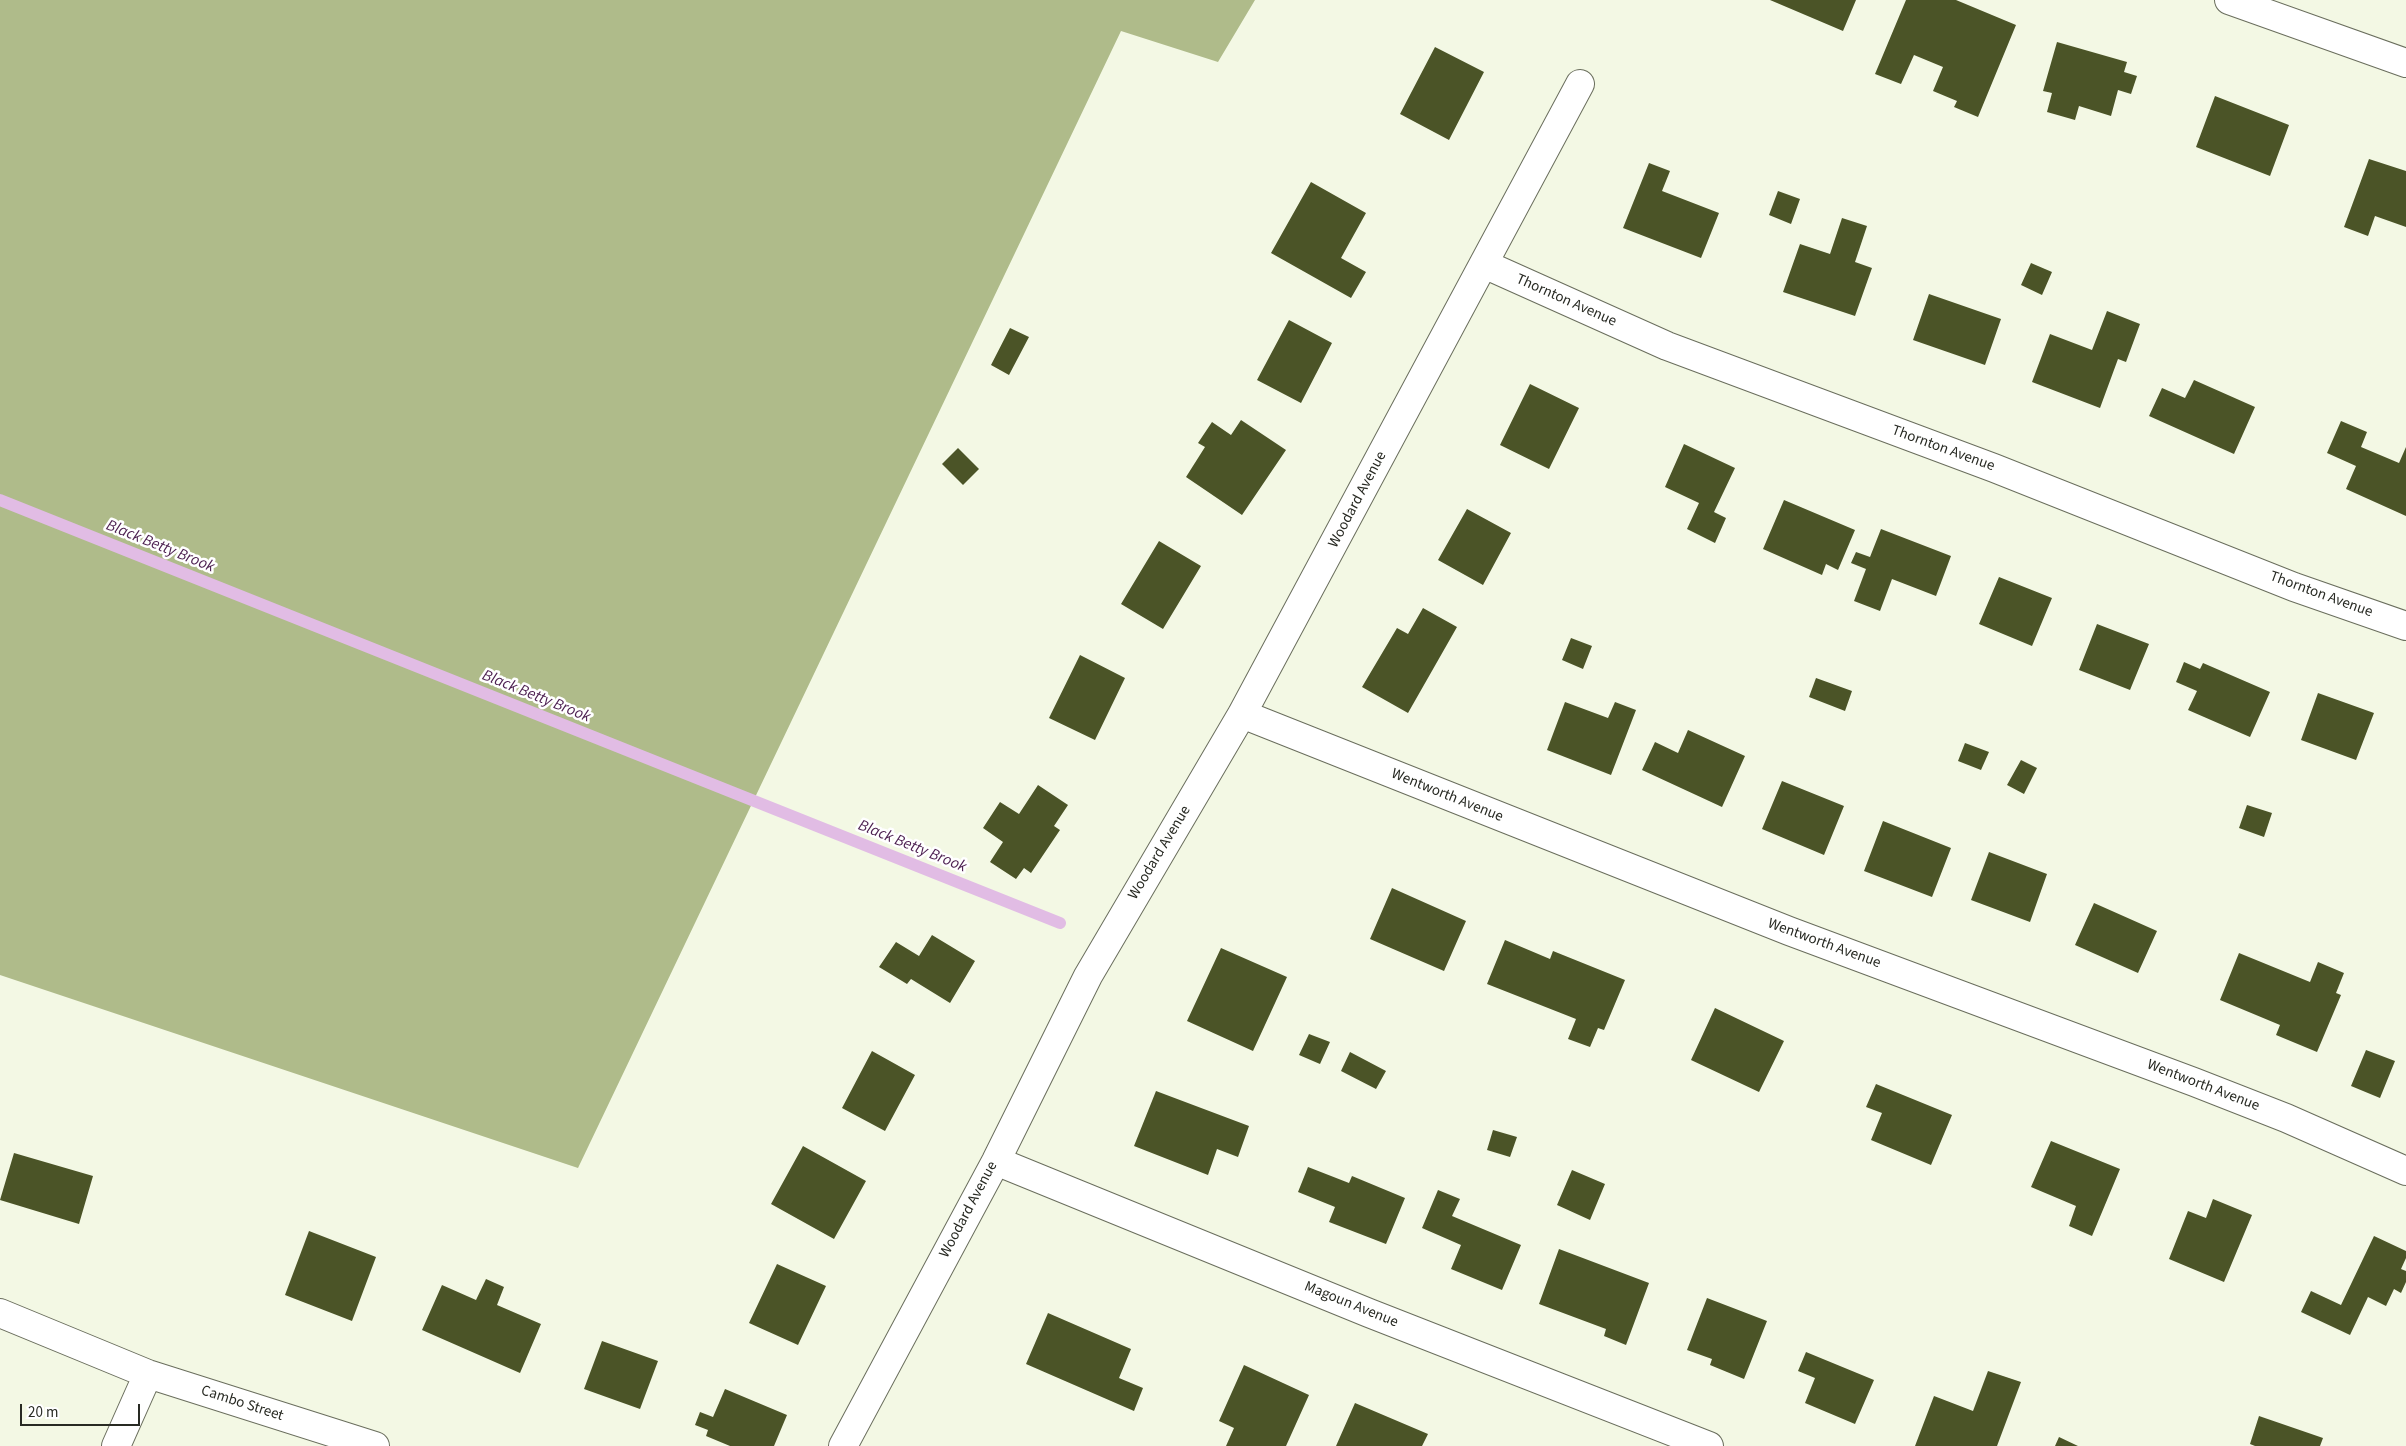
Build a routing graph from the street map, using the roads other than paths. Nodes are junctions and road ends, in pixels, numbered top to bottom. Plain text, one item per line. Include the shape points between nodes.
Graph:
1 (2229, 0) edge
2 (2406, 63) edge
3 (1580, 84) dead end
4 (1484, 264) junction
5 (2406, 626) edge
6 (1242, 714) junction
7 (996, 1161) junction
8 (2406, 1171) edge
9 (0, 1313) edge
10 (148, 1374) junction
11 (116, 1446) edge
12 (375, 1446) edge
13 (843, 1446) edge
14 (1709, 1446) edge

1 - 2 street
3 - 4 street, Woodard Avenue
4 - 5 street, Thornton Avenue via 1667,346 1994,468 2294,587
4 - 6 street, Woodard Avenue
6 - 7 street, Woodard Avenue via 1088,976
6 - 8 street, Wentworth Avenue via 1780,928 2222,1092
7 - 13 street, Woodard Avenue
7 - 14 street, Magoun Avenue
9 - 10 street, Cambo Street
10 - 11 street
10 - 12 street, Cambo Street

